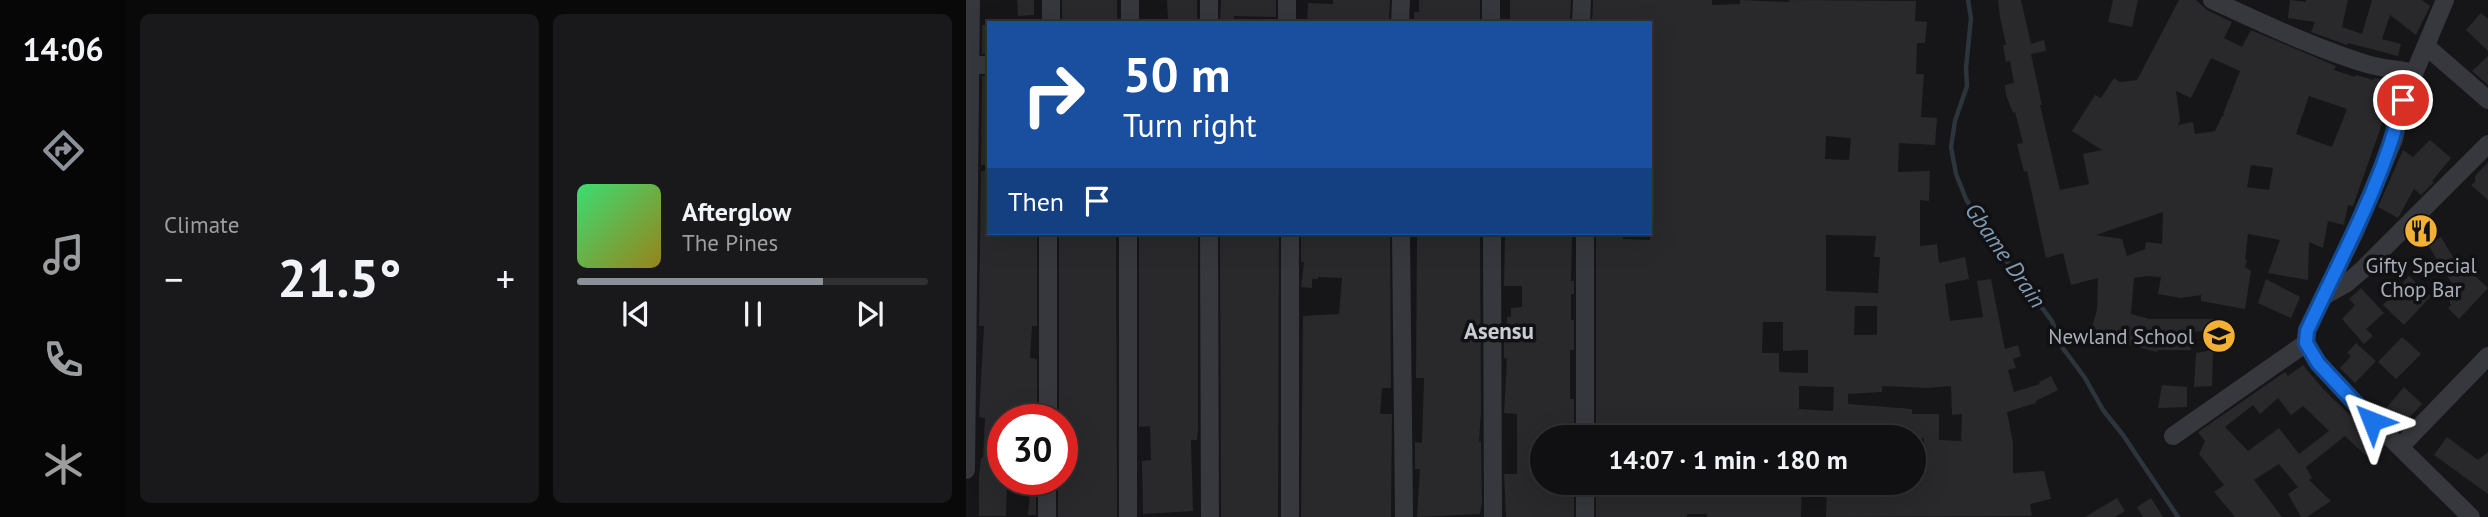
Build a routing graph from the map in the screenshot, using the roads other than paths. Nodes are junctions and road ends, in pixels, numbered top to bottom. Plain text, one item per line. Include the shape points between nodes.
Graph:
1 (971, 0) edge
2 (1051, 0) edge
3 (1130, 0) edge
4 (1209, 0) edge
5 (1287, 0) edge
6 (1401, 0) edge
7 (1491, 0) edge
8 (1582, 0) edge
9 (2212, 0) edge
10 (2445, 0) edge
11 (1051, 21) edge
12 (1130, 21) edge
13 (1209, 21) edge
14 (1287, 21) edge
15 (1400, 21) edge
16 (1491, 21) edge
17 (1581, 21) edge
18 (2426, 46) junction
19 (967, 65) edge
20 (987, 65) edge
21 (2414, 73) junction
22 (2488, 100) edge
23 (2488, 144) edge
24 (1048, 235) edge
25 (1128, 235) edge
26 (1209, 235) edge
27 (1290, 235) edge
28 (1401, 235) edge
29 (1492, 235) edge
30 (1585, 235) edge
31 (2326, 295) junction
32 (2306, 343) junction
33 (2488, 356) edge
34 (1048, 404) edge
35 (1585, 425) edge
36 (2173, 436) dead end
37 (2400, 447) junction
38 (966, 470) edge
39 (1047, 495) edge
40 (1585, 495) edge
41 (1047, 517) edge
42 (1128, 517) edge
43 (1210, 517) edge
44 (1290, 517) edge
45 (1404, 517) edge
46 (1493, 517) edge
47 (1585, 517) edge
48 (2471, 517) edge

1 - 19 street
2 - 11 street
3 - 12 street
4 - 13 street
5 - 14 street
6 - 15 street
7 - 16 street
8 - 17 street
9 - 21 street via 2366,64
10 - 18 street
18 - 21 street
18 - 22 street
19 - 20 street
19 - 38 street
21 - 31 street via 2394,139
23 - 31 street via 2362,270
24 - 34 street
25 - 42 street
26 - 43 street
27 - 44 street
28 - 45 street
29 - 46 street
30 - 35 street
31 - 32 street via 2307,331
32 - 36 street
32 - 37 street via 2325,370
33 - 37 street
37 - 48 street
39 - 41 street
40 - 47 street

